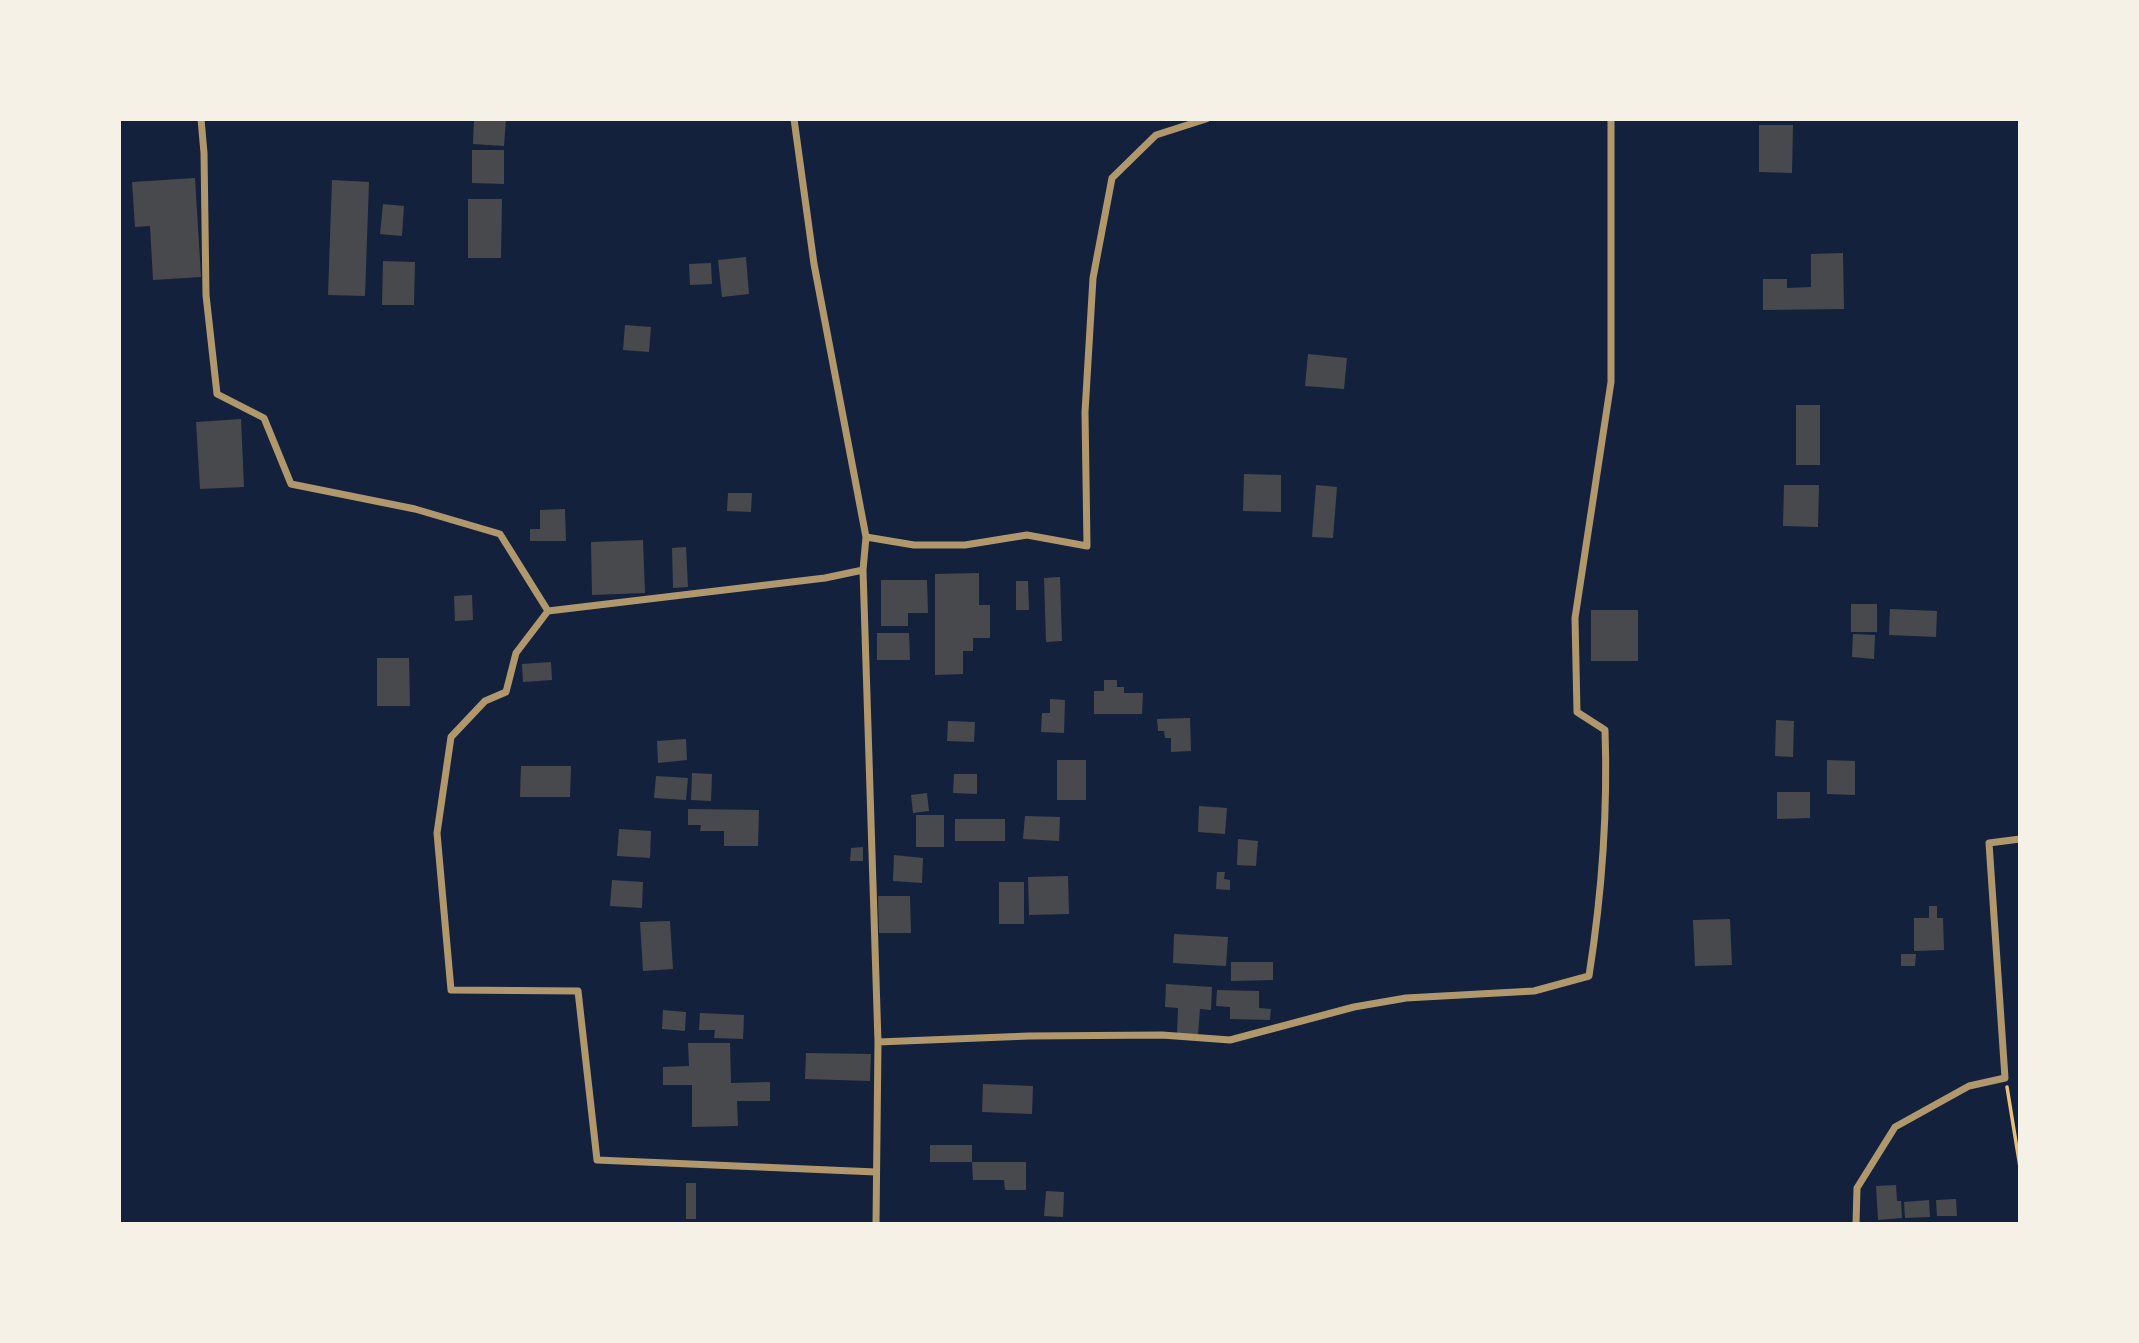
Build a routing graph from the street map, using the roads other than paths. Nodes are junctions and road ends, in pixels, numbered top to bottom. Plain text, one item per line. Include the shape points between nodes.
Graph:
1 (201, 119) edge
2 (794, 119) edge
3 (1206, 119) edge
4 (1611, 119) edge
5 (866, 537) junction
6 (863, 570) junction
7 (548, 611) junction
8 (2020, 839) edge
9 (878, 1042) junction
10 (876, 1172) junction
11 (876, 1224) edge
12 (1856, 1224) edge

1 - 7 street via 206,295 217,394 264,418 291,484 415,509 500,534
2 - 5 street via 814,264
3 - 5 street via 1156,135 1112,178 1093,278 1085,412 1087,546 1027,535 953,545 914,545
4 - 9 street via 1611,382 1575,618 1577,712 1605,730 1607,808 1601,900 1589,976 1534,991 1406,998 1354,1007 1230,1040 1148,1035
5 - 6 street
6 - 7 street
6 - 9 street
7 - 10 street via 516,653 506,692 485,701 451,737 437,833 451,990 578,991 597,1160
8 - 12 street via 1989,843 2005,1078 1969,1086 1895,1127 1857,1188
9 - 10 street
10 - 11 street

